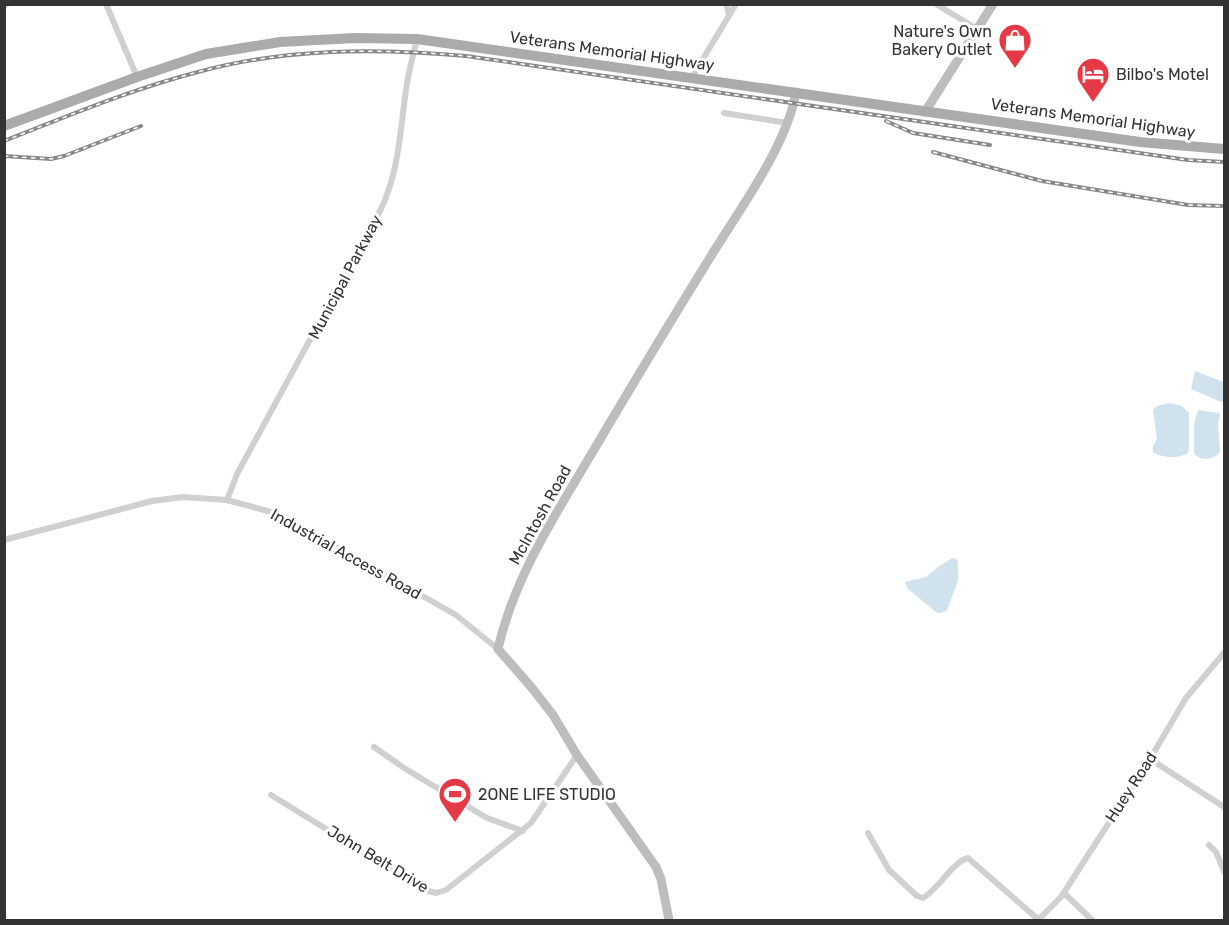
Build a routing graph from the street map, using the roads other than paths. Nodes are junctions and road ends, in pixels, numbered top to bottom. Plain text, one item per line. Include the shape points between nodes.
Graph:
1 (726, 4) edge
2 (736, 4) edge
3 (936, 4) edge
4 (993, 4) edge
5 (108, 6) edge
6 (729, 14) junction
7 (977, 29) junction
8 (417, 39) junction
9 (137, 77) junction
10 (692, 77) junction
11 (796, 92) junction
12 (926, 112) junction
13 (724, 113) dead end
14 (788, 123) junction
15 (4, 126) edge
16 (1224, 149) edge
17 (227, 500) junction
18 (4, 540) edge
19 (498, 649) junction
20 (1224, 652) edge
21 (374, 747) dead end
22 (577, 755) junction
23 (1150, 759) junction
24 (271, 795) dead end
25 (1224, 807) edge
26 (523, 831) junction
27 (867, 833) dead end
28 (1209, 845) dead end
29 (1224, 871) edge
30 (1064, 892) junction
31 (1039, 920) edge
32 (669, 921) edge
33 (1092, 921) edge

1 - 6 street
2 - 6 street
3 - 7 street
4 - 7 street
5 - 9 street
6 - 10 street
7 - 12 street
8 - 9 main road, Veterans Memorial Highway via 280,42 206,54
8 - 10 main road, Veterans Memorial Highway
8 - 17 street, Municipal Parkway via 392,186 237,474
9 - 15 main road, Veterans Memorial Highway
10 - 11 main road, Veterans Memorial Highway
11 - 12 main road, Veterans Memorial Highway
11 - 14 street, McIntosh Road
12 - 16 main road, Veterans Memorial Highway
13 - 14 street
14 - 19 street, McIntosh Road via 745,202 538,546 518,586
17 - 18 street, Industrial Access Road via 183,497 152,501
17 - 19 street, Industrial Access Road via 279,514 456,615
19 - 22 street via 553,715
20 - 23 street, Huey Road via 1186,698
21 - 26 street via 487,818
22 - 26 street, John Belt Drive via 542,810
22 - 32 street via 656,867
23 - 25 street
23 - 30 street, Huey Road
24 - 26 street, John Belt Drive via 425,890 436,893 446,890
27 - 31 street via 890,870 917,896 923,898 934,891 960,860 968,858
28 - 29 street
30 - 31 street, Huey Road
30 - 33 street

